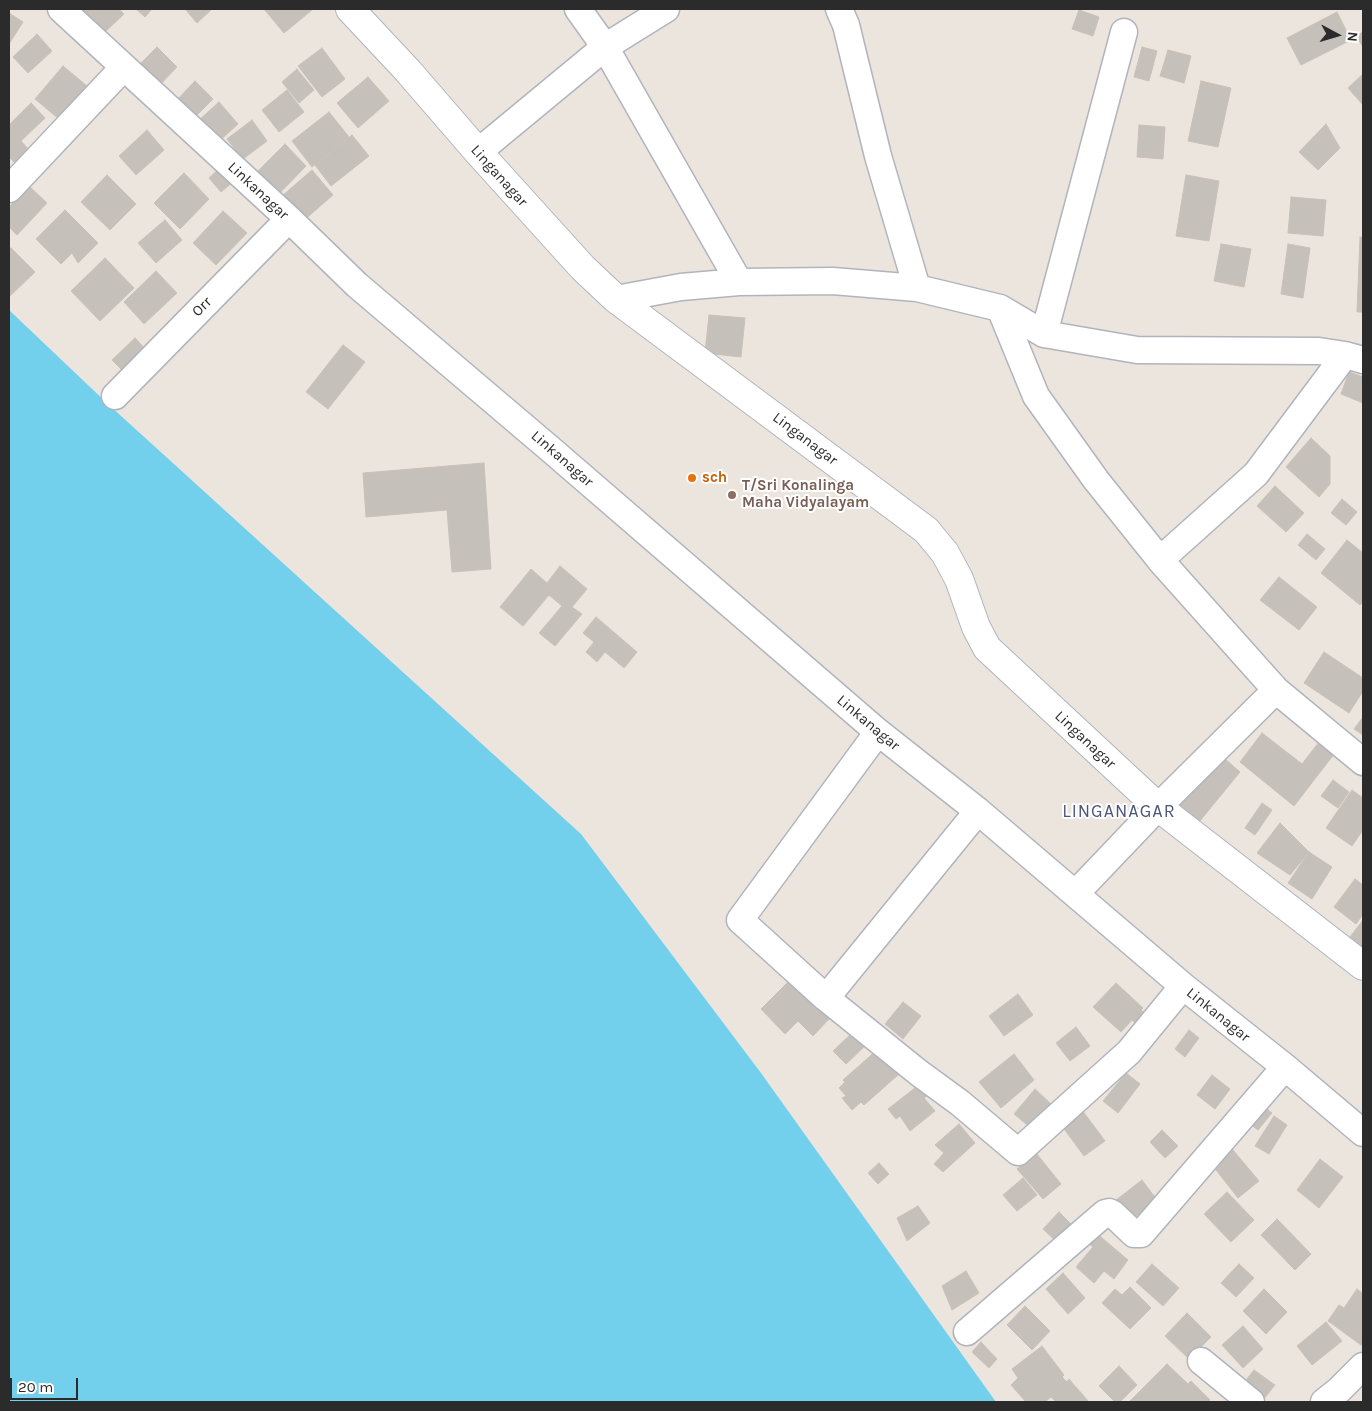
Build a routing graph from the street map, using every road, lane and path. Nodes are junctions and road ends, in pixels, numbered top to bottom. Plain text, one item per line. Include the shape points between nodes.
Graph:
1 (61, 9) edge
2 (350, 9) edge
3 (578, 9) edge
4 (666, 9) edge
5 (839, 9) edge
6 (1124, 32) dead end
7 (605, 47) junction
8 (124, 67) junction
9 (478, 152) junction
10 (9, 189) edge
11 (289, 219) junction
12 (739, 282) junction
13 (917, 288) junction
14 (616, 299) junction
15 (1000, 308) junction
16 (1044, 334) junction
17 (1354, 358) edge
18 (115, 396) dead end
19 (1160, 560) junction
20 (1276, 690) junction
21 (878, 732) junction
22 (1363, 762) edge
23 (1158, 807) junction
24 (978, 811) junction
25 (1076, 893) junction
26 (1363, 966) edge
27 (1183, 986) junction
28 (826, 998) junction
29 (1285, 1067) junction
30 (1363, 1133) edge
31 (967, 1332) dead end
32 (1201, 1361) dead end
33 (1363, 1366) edge
34 (1251, 1402) edge
35 (1324, 1402) edge

1 - 8 street, Linkanagar
2 - 9 street, Linganagar
3 - 7 street
4 - 7 street
5 - 13 street
6 - 16 street
7 - 9 street
7 - 12 street
8 - 10 street
8 - 11 street, Linkanagar
9 - 14 street, Linganagar via 583,268
11 - 18 street, Orr
11 - 21 street, Linkanagar via 357,285
12 - 13 street via 833,281
12 - 14 street via 681,287
13 - 15 street
14 - 23 street, Linganagar via 926,530 960,579 976,627 987,648
15 - 16 street
15 - 19 street via 1036,396 1096,480
16 - 17 street via 1137,350 1319,351
17 - 19 street via 1256,474
19 - 20 street
20 - 22 street
20 - 23 street
21 - 24 street, Linkanagar
21 - 28 street via 740,920
23 - 25 street
23 - 26 street, Linganagar
24 - 25 street, Linkanagar
24 - 28 street
25 - 27 street, Linkanagar
27 - 28 street via 1128,1052 1018,1152
27 - 29 street, Linkanagar
29 - 30 street, Linkanagar
29 - 31 street via 1141,1234 1134,1234 1113,1214 1105,1213
32 - 34 street
33 - 35 street

